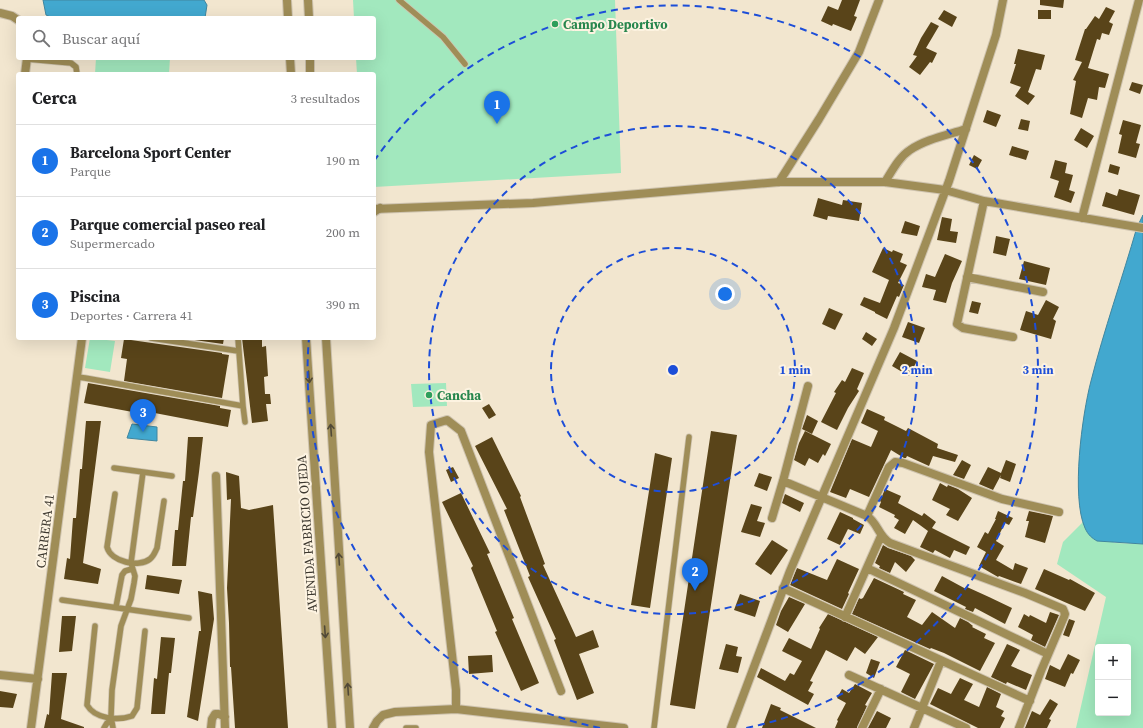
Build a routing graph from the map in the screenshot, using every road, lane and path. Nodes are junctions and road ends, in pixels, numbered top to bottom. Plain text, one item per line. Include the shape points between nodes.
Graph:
1 (287, 0) edge
2 (308, 0) edge
3 (399, 0) edge
4 (879, 0) edge
5 (1003, 0) edge
6 (1139, 0) edge
7 (0, 14) edge
8 (288, 16) edge
9 (309, 16) edge
10 (16, 19) edge
11 (27, 60) edge
12 (38, 60) edge
13 (290, 60) edge
14 (310, 60) edge
15 (465, 64) dead end
16 (26, 72) edge
17 (77, 72) edge
18 (291, 72) edge
19 (310, 72) edge
20 (966, 128) junction
21 (779, 182) junction
22 (884, 182) junction
23 (945, 190) junction
24 (984, 201) junction
25 (376, 209) edge
26 (1082, 218) junction
27 (1143, 228) edge
28 (967, 277) junction
29 (1043, 292) dead end
30 (1013, 337) dead end
31 (82, 340) edge
32 (164, 340) edge
33 (238, 340) edge
34 (306, 340) edge
35 (326, 340) edge
36 (238, 351) junction
37 (77, 377) junction
38 (808, 386) dead end
39 (243, 406) junction
40 (245, 422) dead end
41 (688, 437) dead end
42 (114, 468) dead end
43 (142, 472) junction
44 (172, 476) dead end
45 (216, 476) dead end
46 (783, 481) junction
47 (115, 494) dead end
48 (821, 497) junction
49 (164, 501) dead end
50 (1059, 512) dead end
51 (867, 516) junction
52 (772, 518) dead end
53 (881, 536) junction
54 (131, 566) junction
55 (867, 568) junction
56 (783, 588) junction
57 (62, 600) dead end
58 (116, 607) junction
59 (126, 609) junction
60 (845, 617) junction
61 (189, 618) dead end
62 (95, 626) dead end
63 (145, 631) dead end
64 (1048, 654) junction
65 (941, 661) junction
66 (0, 675) edge
67 (849, 675) dead end
68 (38, 679) junction
69 (881, 689) junction
70 (561, 691) dead end
71 (1030, 701) junction
72 (922, 707) junction
73 (456, 710) junction
74 (225, 717) junction
75 (111, 720) junction
76 (31, 728) edge
77 (104, 728) edge
78 (113, 728) edge
79 (211, 728) edge
80 (225, 728) edge
81 (332, 728) edge
82 (350, 728) edge
83 (373, 728) edge
84 (406, 728) edge
85 (416, 728) edge
86 (624, 728) edge
87 (654, 728) edge
88 (731, 728) edge
89 (862, 728) edge
90 (914, 728) edge
91 (966, 728) edge
92 (1019, 728) edge

1 - 8 street
2 - 9 street
3 - 15 lane via 443,37
4 - 21 street via 859,52
5 - 20 street via 996,34
6 - 26 street
7 - 10 street
11 - 16 street
12 - 17 lane via 71,63 76,67
13 - 18 street
14 - 19 street
20 - 22 street via 910,150 897,162
20 - 23 street
21 - 22 street
21 - 25 street via 533,203
22 - 23 street
23 - 24 street
23 - 48 street via 894,328
24 - 26 street
24 - 28 street
26 - 27 street
28 - 29 street
28 - 30 street via 957,324 963,328
31 - 37 street, CARRERA 41
32 - 36 lane
33 - 36 lane
34 -> 81 street, AVENIDA FABRICIO OJEDA
82 -> 35 street
36 - 39 lane
37 - 39 lane
37 - 68 street, CARRERA 41
38 - 46 street
39 - 40 lane
41 - 87 lane
42 - 43 lane
43 - 44 lane
43 - 54 lane
45 - 74 street
46 - 48 street
46 - 52 street
47 - 54 lane via 107,547 117,560
48 - 51 street
48 - 56 street
49 - 54 lane via 154,555 145,562
50 - 51 street via 1002,499 895,462 889,467
51 - 53 street via 875,522
53 - 55 street
53 - 64 street via 890,543 1061,608 1064,617
54 - 58 lane via 122,575
54 - 59 lane via 135,576 131,599
55 - 60 street
55 - 64 street
56 - 60 street
56 - 88 street
57 - 58 lane
58 - 59 lane
59 - 61 lane
59 - 75 lane via 121,626 112,690
60 - 65 street
62 - 75 lane via 87,705 94,713
63 - 75 lane via 137,708 132,716
64 - 71 street
65 - 71 street
65 - 72 street
66 - 68 street
67 - 69 street
68 - 76 street, CARRERA 41
69 - 72 street
69 - 89 street
70 - 73 street via 461,431 446,420 431,425 430,452 456,690
71 - 92 street
72 - 90 street
72 - 91 street
73 - 83 street via 395,712 383,715
73 - 86 street
74 - 79 street via 215,714
74 - 80 street
75 - 77 lane
75 - 78 lane
84 - 85 lane

